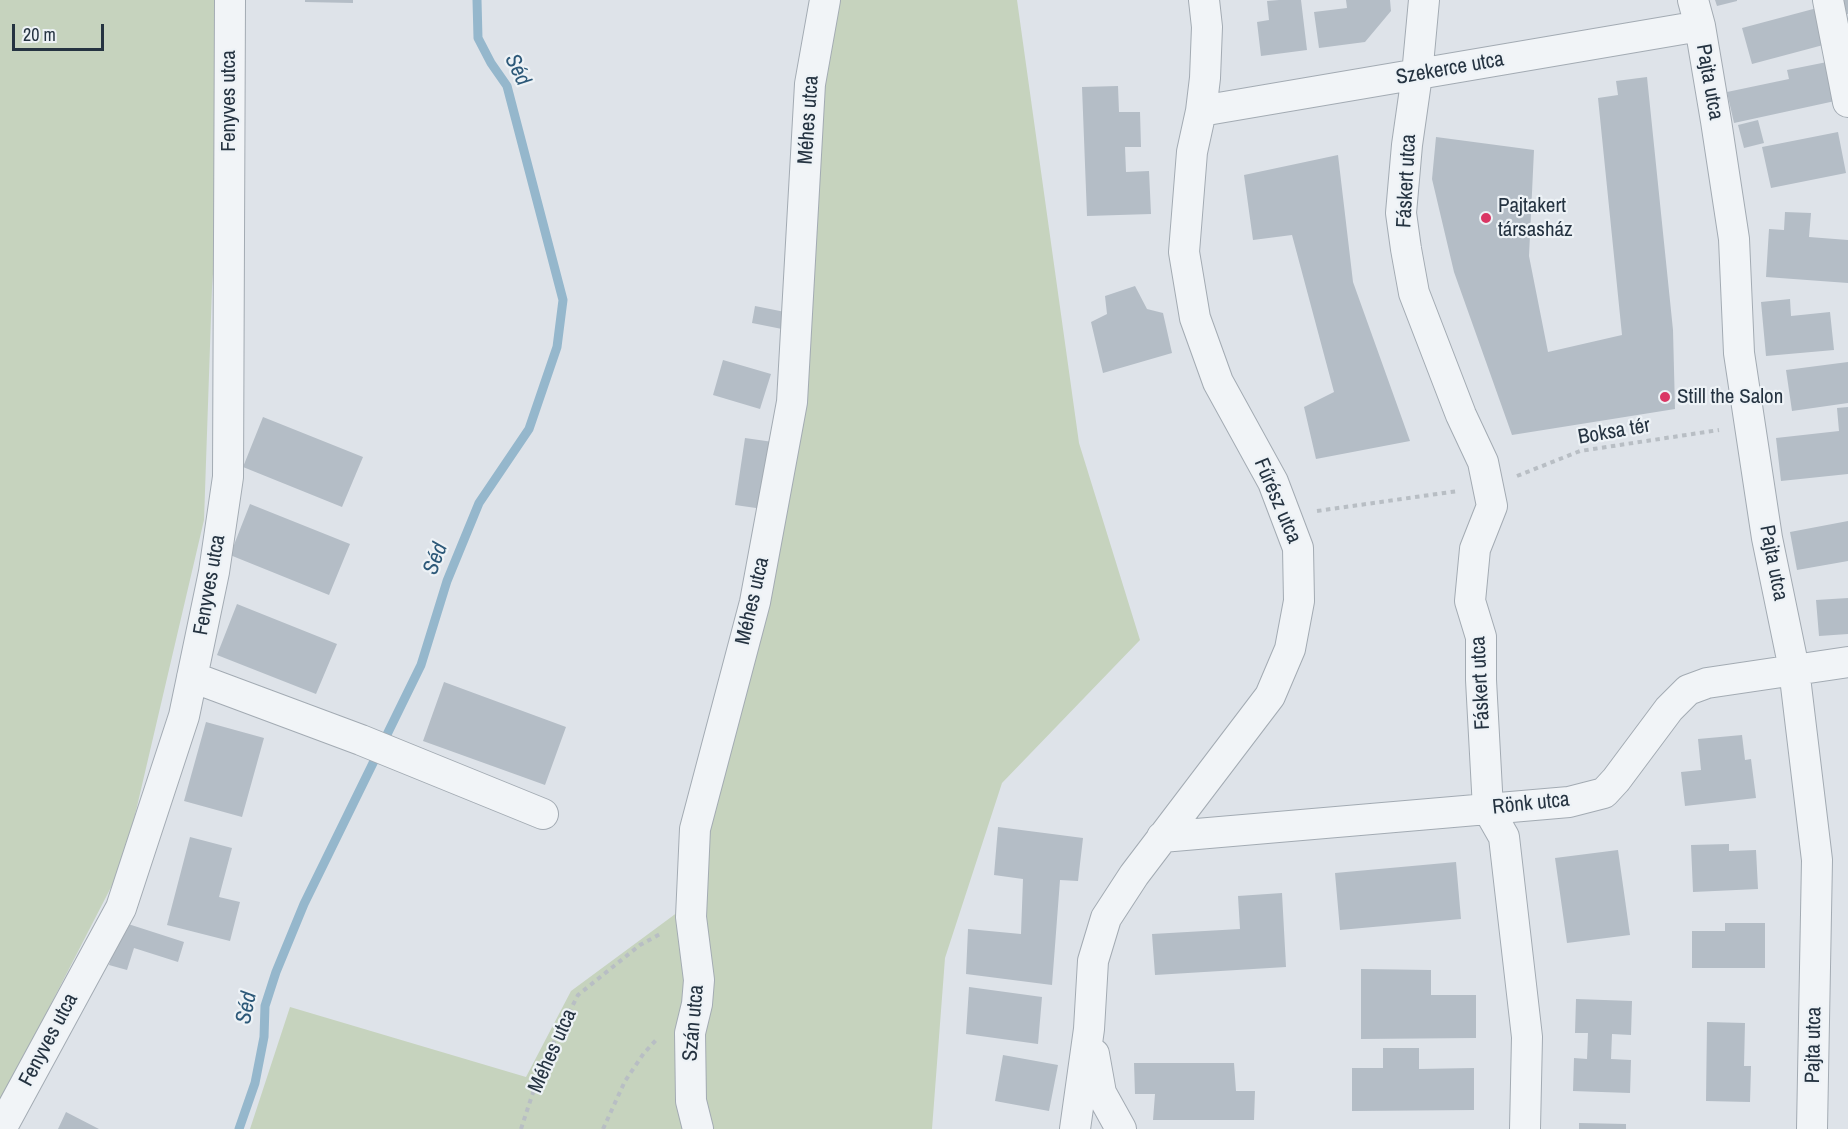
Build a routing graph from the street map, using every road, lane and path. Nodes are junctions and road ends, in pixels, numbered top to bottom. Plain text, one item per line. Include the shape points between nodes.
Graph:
1 (230, 0) edge
2 (825, 0) edge
3 (1204, 0) edge
4 (1424, 0) edge
5 (1828, 0) edge
6 (1696, 13) edge
7 (1417, 75) junction
8 (1848, 102) edge
9 (1201, 111) junction
10 (1750, 426) junction
11 (1488, 487) junction
12 (1287, 516) junction
13 (1848, 662) edge
14 (1794, 669) junction
15 (192, 677) junction
16 (1488, 809) junction
17 (543, 814) dead end
18 (1162, 837) junction
19 (691, 916) junction
20 (1089, 1029) junction
21 (663, 1034) dead end
22 (1, 1129) edge
23 (521, 1129) edge
24 (603, 1129) edge
25 (698, 1129) edge
26 (1075, 1129) edge
27 (1121, 1129) edge
28 (1525, 1129) edge
29 (1812, 1129) edge

1 - 15 street, Fenyves utca via 228,477 214,572
2 - 19 street, Méhes utca via 810,84 792,402 755,602 695,829
3 - 9 street, Fűrész utca via 1207,27
4 - 7 street, Fáskert utca
5 - 8 street
6 - 7 street, Szekerce utca
6 - 10 street, Pajta utca via 1734,239 1739,353
7 - 9 street, Szekerce utca
7 - 11 street, Fáskert utca via 1401,213 1406,249 1414,293 1483,462
9 - 12 street, Fűrész utca via 1192,152 1184,252 1195,318 1218,382 1273,482
10 - 11 path, Boksa tér via 1580,451
10 - 14 street, Pajta utca via 1767,538
11 - 12 path, Boksa tér
11 - 16 street, Fáskert utca via 1492,506 1475,549 1470,601 1481,637
12 - 18 street, Fűrész utca via 1298,548 1299,601 1290,649 1270,696
13 - 14 street, Rönk utca
14 - 16 street, Rönk utca via 1707,683 1688,690 1604,793 1569,802
14 - 29 street, Pajta utca via 1817,860
15 - 17 street
15 - 22 street, Fenyves utca via 184,716 121,908
16 - 18 street, Rönk utca
16 - 28 street, Fáskert utca via 1504,837 1527,1037
18 - 20 street, Fűrész utca via 1106,918 1093,962
19 - 23 path, Méhes utca via 640,945 578,995 542,1065
19 - 25 street, Szán utca via 699,980 690,1033 691,1101
20 - 26 street, Fűrész utca
20 - 27 street, Fűrész utca via 1101,1093
21 - 24 path via 625,1081

